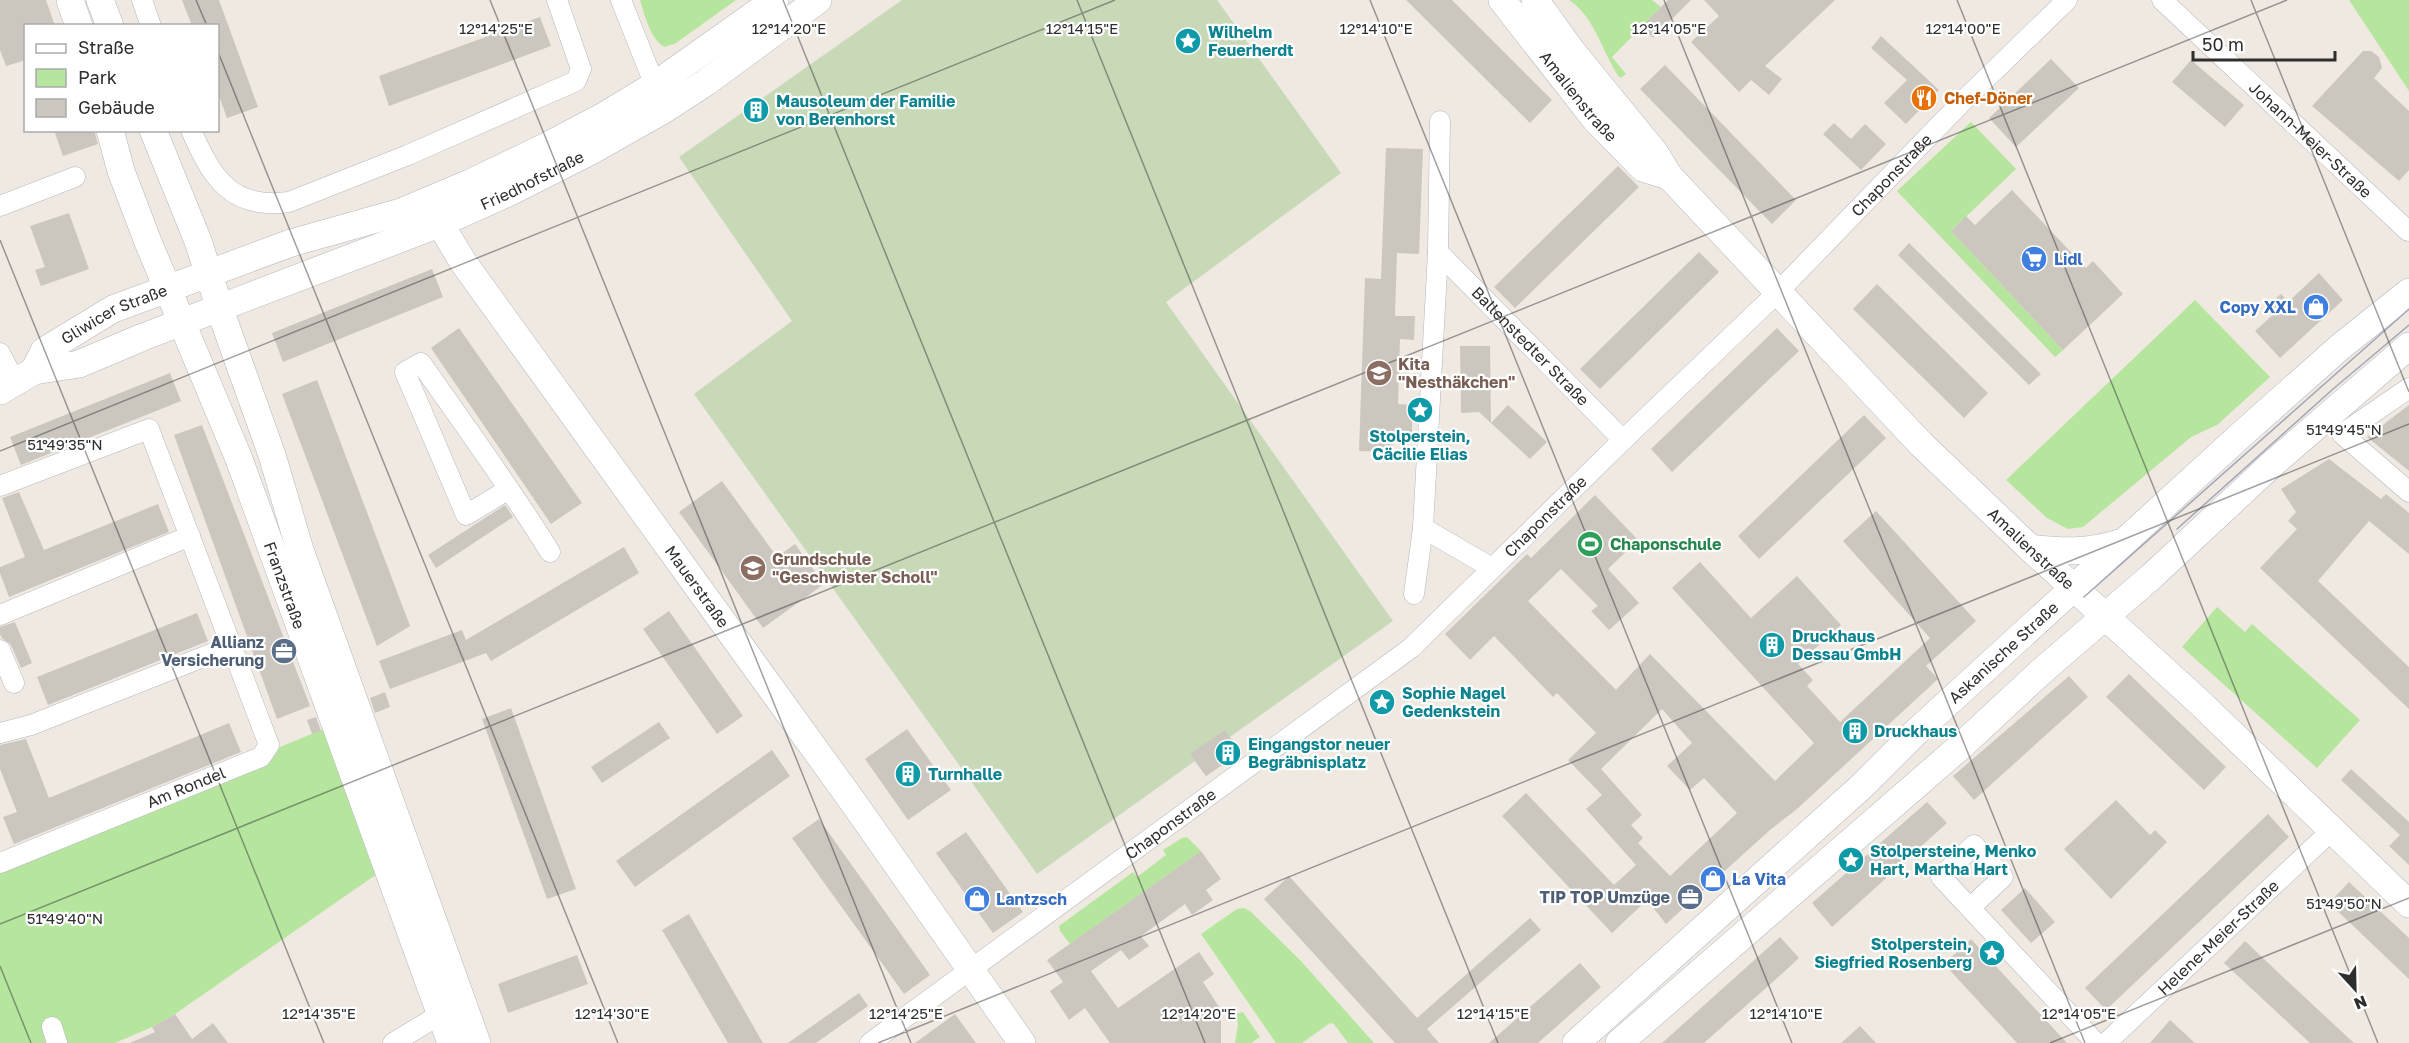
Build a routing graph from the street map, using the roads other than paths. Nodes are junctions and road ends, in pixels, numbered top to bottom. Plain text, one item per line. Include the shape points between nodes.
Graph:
1 (70, 0) edge
2 (100, 0) edge
3 (142, 0) edge
4 (557, 0) edge
5 (621, 0) edge
6 (776, 0) edge
7 (818, 0) edge
8 (1502, 0) edge
9 (1535, 0) edge
10 (2067, 0) edge
11 (2162, 0) edge
12 (78, 24) edge
13 (109, 24) edge
14 (150, 24) edge
15 (660, 97) junction
16 (1440, 121) dead end
17 (111, 132) edge
18 (154, 132) edge
19 (192, 132) edge
20 (1669, 176) junction
21 (75, 177) dead end
22 (0, 206) edge
23 (433, 213) junction
24 (2408, 231) dead end
25 (1438, 252) junction
26 (208, 273) junction
27 (167, 289) junction
28 (1778, 292) junction
29 (2409, 292) edge
30 (219, 308) junction
31 (181, 322) junction
32 (2409, 346) edge
33 (0, 353) edge
34 (16, 382) edge
35 (2409, 388) edge
36 (1623, 440) junction
37 (0, 486) edge
38 (509, 489) junction
39 (2409, 492) edge
40 (1422, 528) junction
41 (190, 536) junction
42 (2122, 543) junction
43 (2030, 548) junction
44 (550, 552) dead end
45 (1492, 568) junction
46 (2073, 588) junction
47 (1414, 594) dead end
48 (0, 615) edge
49 (2104, 616) junction
50 (231, 646) junction
51 (0, 650) edge
52 (14, 683) dead end
53 (0, 733) edge
54 (2331, 831) junction
55 (0, 862) edge
56 (2409, 904) edge
57 (1970, 908) dead end
58 (969, 969) junction
59 (441, 1014) junction
60 (393, 1043) edge
61 (451, 1043) edge
62 (477, 1043) edge
63 (870, 1043) edge
64 (1022, 1043) edge
65 (1576, 1043) edge
66 (1618, 1043) edge
67 (2096, 1043) edge
68 (2106, 1043) edge

1 - 12 main road
2 - 13 main road
3 - 14 street
4 - 19 street via 581,69 576,81 289,202 269,205 242,199 206,165
5 - 15 street
6 - 15 main road, Friedhofstraße
7 - 15 main road, Friedhofstraße via 714,77
8 - 20 main road, Amalienstraße via 1595,119 1643,168
9 - 20 main road, Amalienstraße
10 - 28 street, Chaponstraße
11 - 24 street, Johann-Meier-Straße
15 - 23 main road, Friedhofstraße via 550,173
16 - 25 street
17 - 27 main road, Franzstraße via 121,171
18 - 26 main road, Franzstraße
20 - 28 main road, Amalienstraße
21 - 22 street
23 - 26 main road, Friedhofstraße via 390,215 291,243
23 - 30 main road, Friedhofstraße
23 - 58 main road, Mauerstraße via 463,262
25 - 36 street, Ballenstedter Straße
25 - 40 street
26 - 27 main road, Gliwicer Straße
26 - 30 main road, Franzstraße
27 - 31 main road, Franzstraße
27 - 34 main road, Gliwicer Straße via 114,309 78,329 44,351
28 - 36 street, Chaponstraße
28 - 43 main road, Amalienstraße via 1921,444
29 - 42 main road, Askanische Straße via 2331,355
30 - 31 main road, Gliwicer Straße
30 - 62 main road, Franzstraße via 272,455 300,550
31 - 34 main road, Gliwicer Straße via 79,364
31 - 59 main road, Franzstraße via 238,459
32 - 49 main road
33 - 34 street
35 - 39 street via 2342,434
36 - 45 street, Chaponstraße
37 - 41 street, Am Rondel via 149,429
38 - 38 street via 421,363 405,372 466,515
38 - 44 street
40 - 45 street
40 - 47 street
41 - 48 street
41 - 50 street, Am Rondel
42 - 43 main road via 2094,551
42 - 46 main road, Askanische Straße
43 - 46 main road, Amalienstraße
45 - 58 street, Chaponstraße via 1401,657
46 - 49 main road, Amalienstraße
46 - 65 main road, Askanische Straße via 1862,786
49 - 54 main road, Amalienstraße
49 - 66 main road via 1961,746
50 - 53 street via 31,725
50 - 55 street, Am Rondel via 269,745 261,757
51 - 52 street
54 - 56 main road, Amalienstraße
54 - 68 street, Helene-Meier-Straße
57 - 67 street
58 - 63 street, Chaponstraße
58 - 64 main road, Mauerstraße
59 - 60 street
59 - 61 main road, Franzstraße

